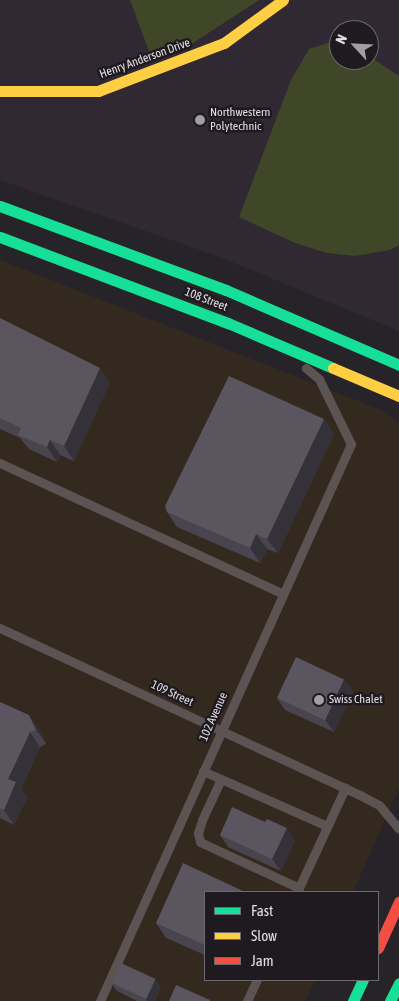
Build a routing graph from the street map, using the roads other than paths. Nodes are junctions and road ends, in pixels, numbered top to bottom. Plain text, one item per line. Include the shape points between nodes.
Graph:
1 (283, 0) edge
2 (0, 91) edge
3 (0, 206) edge
4 (0, 237) edge
5 (283, 349) junction
6 (399, 365) edge
7 (399, 397) edge
8 (0, 463) edge
9 (283, 594) junction
10 (0, 628) edge
11 (222, 731) junction
12 (203, 771) junction
13 (221, 778) junction
14 (345, 788) junction
15 (328, 826) junction
16 (399, 829) edge
17 (298, 890) edge
18 (399, 902) edge
19 (379, 946) edge
20 (257, 981) edge
21 (363, 981) edge
22 (399, 983) edge
23 (100, 1001) edge
24 (247, 1001) edge
25 (354, 1001) edge
26 (390, 1001) edge

1 - 2 main road, Henry Anderson Drive via 224,43 98,91
3 - 6 main road, 108 Street via 217,287
4 - 5 main road, 108 Street via 138,288
5 - 7 main road, 108 Street
5 - 9 lane, 102 Avenue via 320,379 351,444
8 - 9 lane
9 - 11 lane, 102 Avenue
10 - 11 lane, 109 Street
11 - 12 lane, 102 Avenue
11 - 14 lane, 109 Street
12 - 13 lane
12 - 23 lane, 102 Avenue
13 - 15 lane
13 - 17 lane via 202,820 198,833 200,842
14 - 15 lane
14 - 16 lane, 109 Street via 379,805
15 - 17 lane
18 - 19 main road
20 - 24 lane
21 - 25 main road
22 - 26 main road

